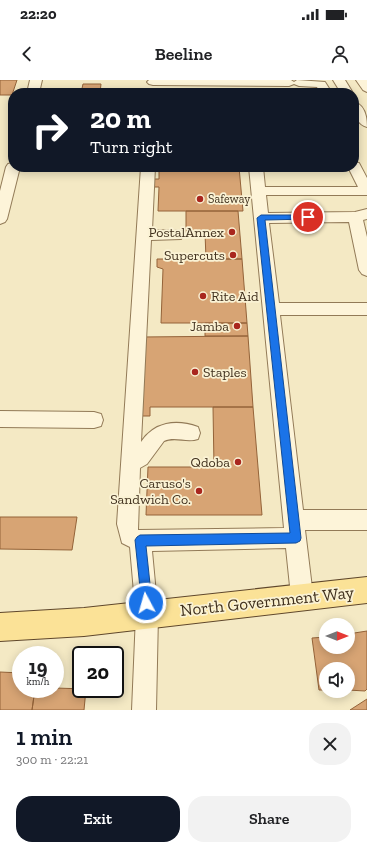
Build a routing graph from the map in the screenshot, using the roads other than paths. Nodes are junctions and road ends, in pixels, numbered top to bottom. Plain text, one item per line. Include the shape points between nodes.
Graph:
1 (362, 80) edge
2 (152, 85) edge
3 (246, 85) edge
4 (273, 88) edge
5 (323, 88) edge
6 (367, 88) edge
7 (13, 172) edge
8 (148, 172) edge
9 (256, 172) edge
10 (357, 172) edge
11 (258, 191) junction
12 (367, 191) edge
13 (261, 218) junction
14 (0, 219) edge
15 (361, 221) edge
16 (144, 234) junction
17 (176, 235) dead end
18 (367, 270) edge
19 (271, 309) junction
20 (367, 309) edge
21 (0, 420) edge
22 (94, 420) dead end
23 (191, 432) dead end
24 (130, 462) junction
25 (367, 520) edge
26 (295, 529) junction
27 (140, 540) junction
28 (367, 590) edge
29 (302, 596) junction
30 (147, 615) junction
31 (0, 627) edge
32 (144, 710) edge

1 - 6 street
2 - 3 street
3 - 4 street
4 - 5 street via 294,83 321,84
7 - 14 street
8 - 16 street
9 - 11 street
10 - 12 street
11 - 12 street
11 - 13 street
13 - 15 street
13 - 19 street
15 - 18 street
16 - 17 street
16 - 24 street
19 - 20 street
19 - 26 street
21 - 22 street
23 - 24 street via 164,432 157,435 140,458
24 - 27 street via 127,524 129,536
25 - 26 street
26 - 27 street
26 - 29 street
27 - 30 street
28 - 29 main road, North Government Way
29 - 30 main road, North Government Way
30 - 31 main road, North Government Way via 21,628
30 - 32 street

